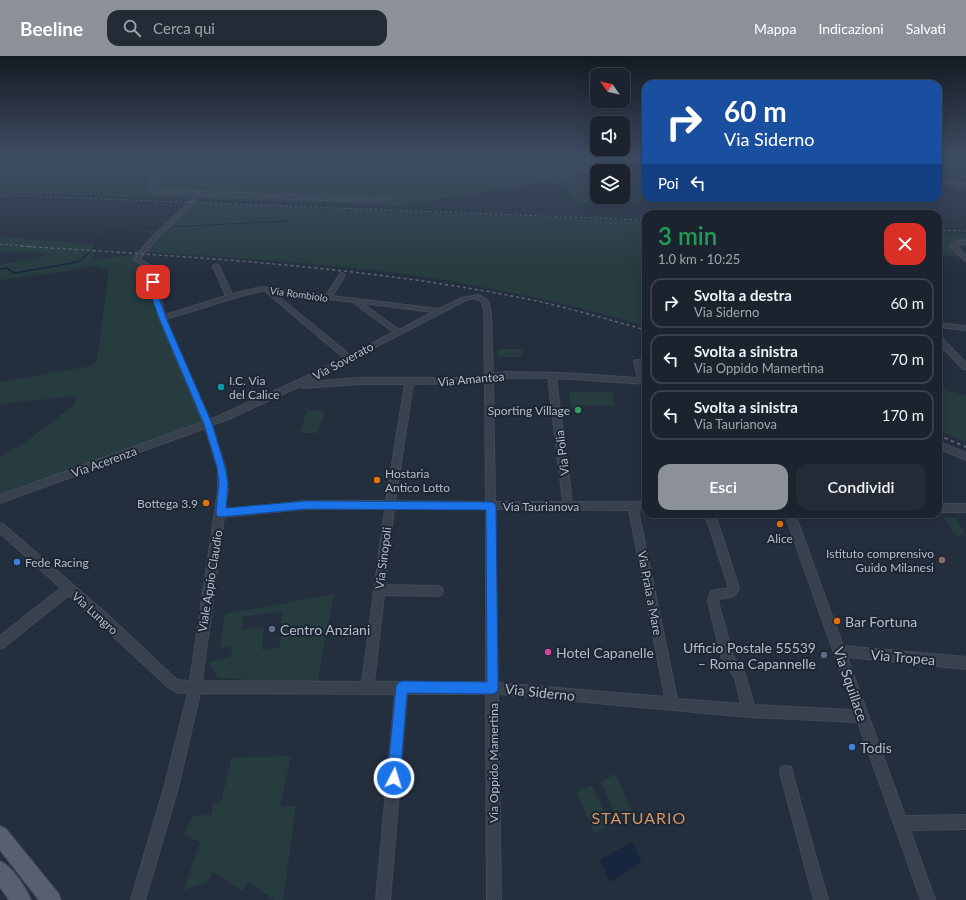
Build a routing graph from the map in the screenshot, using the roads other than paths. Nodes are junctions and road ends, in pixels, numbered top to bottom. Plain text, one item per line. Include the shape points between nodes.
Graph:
1 (192, 195) edge
2 (388, 199) dead end
3 (191, 203) tunnel mouth
4 (966, 242) edge
5 (966, 259) edge
6 (216, 266) dead end
7 (342, 275) dead end
8 (266, 290) junction
9 (230, 297) junction
10 (476, 297) joint
11 (327, 298) junction
12 (356, 302) junction
13 (439, 311) junction
14 (162, 318) junction
15 (942, 325) edge
16 (966, 328) edge
17 (398, 332) junction
18 (942, 343) edge
19 (349, 358) junction
20 (638, 362) dead end
21 (966, 367) edge
22 (642, 373) edge
23 (552, 376) junction
24 (490, 379) junction
25 (642, 381) edge
26 (409, 382) junction
27 (295, 386) junction
28 (208, 424) junction
29 (942, 446) edge
30 (966, 457) edge
31 (0, 499) edge
32 (390, 505) junction
33 (491, 506) junction
34 (568, 506) junction
35 (633, 506) junction
36 (642, 506) edge
37 (942, 508) edge
38 (966, 508) edge
39 (221, 513) junction
40 (711, 518) edge
41 (791, 518) edge
42 (0, 527) edge
43 (69, 588) junction
44 (379, 590) junction
45 (438, 591) dead end
46 (0, 642) edge
47 (839, 651) junction
48 (966, 663) edge
49 (194, 687) junction
50 (402, 687) junction
51 (367, 688) junction
52 (492, 688) junction
53 (672, 704) junction
54 (749, 711) junction
55 (861, 716) junction
56 (786, 772) dead end
57 (966, 822) edge
58 (901, 823) junction
59 (0, 835) edge
60 (0, 871) edge
61 (21, 900) edge
62 (51, 900) edge
63 (138, 900) edge
64 (383, 900) edge
65 (494, 900) edge
66 (821, 900) edge
67 (928, 900) edge

1 - 2 street
3 - 14 street, Viale Appio Claudio via 136,258 150,267
4 - 5 street via 953,245
6 - 9 street
7 - 11 street
8 - 9 street, Via Rombiolo via 255,290
8 - 11 street, Via Rombiolo
8 - 19 street
9 - 14 street, Via Rombiolo
10 - 13 street, Via Soverato via 466,298
10 - 24 street, Via Oppido Mamertina via 484,299 487,303
11 - 12 street, Via Rombiolo
12 - 13 street, Via Rombiolo
12 - 17 street
13 - 17 street, Via Soverato
14 - 28 street, Viale Appio Claudio
15 - 16 street
17 - 19 street, Via Soverato
18 - 21 street
19 - 27 street, Via Soverato
20 - 22 street
23 - 24 street, Via Amantea via 499,376
23 - 25 street, Via Amantea
23 - 34 street, Via Polia
24 - 26 street, Via Amantea
24 - 33 street, Via Oppido Mamertina
26 - 27 street, Via Amantea via 351,382
26 - 32 street, Via Sinopoli
27 - 28 street, Via Soverato
28 - 31 street, Via Acerenza
28 - 39 street, Viale Appio Claudio via 223,474
29 - 30 street
32 - 33 street, Via Taurianova
32 - 39 street, Via Taurianova via 300,505
32 - 44 street, Via Sinopoli
33 - 34 street, Via Taurianova
33 - 52 street, Via Oppido Mamertina
34 - 35 street, Via Taurianova
35 - 36 street, Via Taurianova
35 - 53 street, Via Praia a Mare
37 - 38 street
39 - 49 street, Viale Appio Claudio
40 - 54 street via 734,588 730,593 715,594 713,601 728,658 740,676
41 - 47 street, Via Squillace
42 - 43 street, Via Lungro
43 - 46 street
43 - 49 street, Via Lungro via 173,684 184,688
44 - 45 street
44 - 51 street, Via Sinopoli
47 - 48 street, Via Tropea
47 - 55 street, Via Squillace
49 - 51 street, Via Siderno
49 - 63 street, Viale Appio Claudio via 171,788
50 - 51 street, Via Siderno
50 - 52 street, Via Siderno
50 - 64 street
52 - 53 street, Via Siderno
52 - 65 street, Via Oppido Mamertina
53 - 54 street, Via Siderno
54 - 55 street, Via Siderno
55 - 58 street, Via Squillace
56 - 66 street
57 - 58 street
58 - 67 street, Via Squillace
59 - 62 main road
60 - 61 main road

